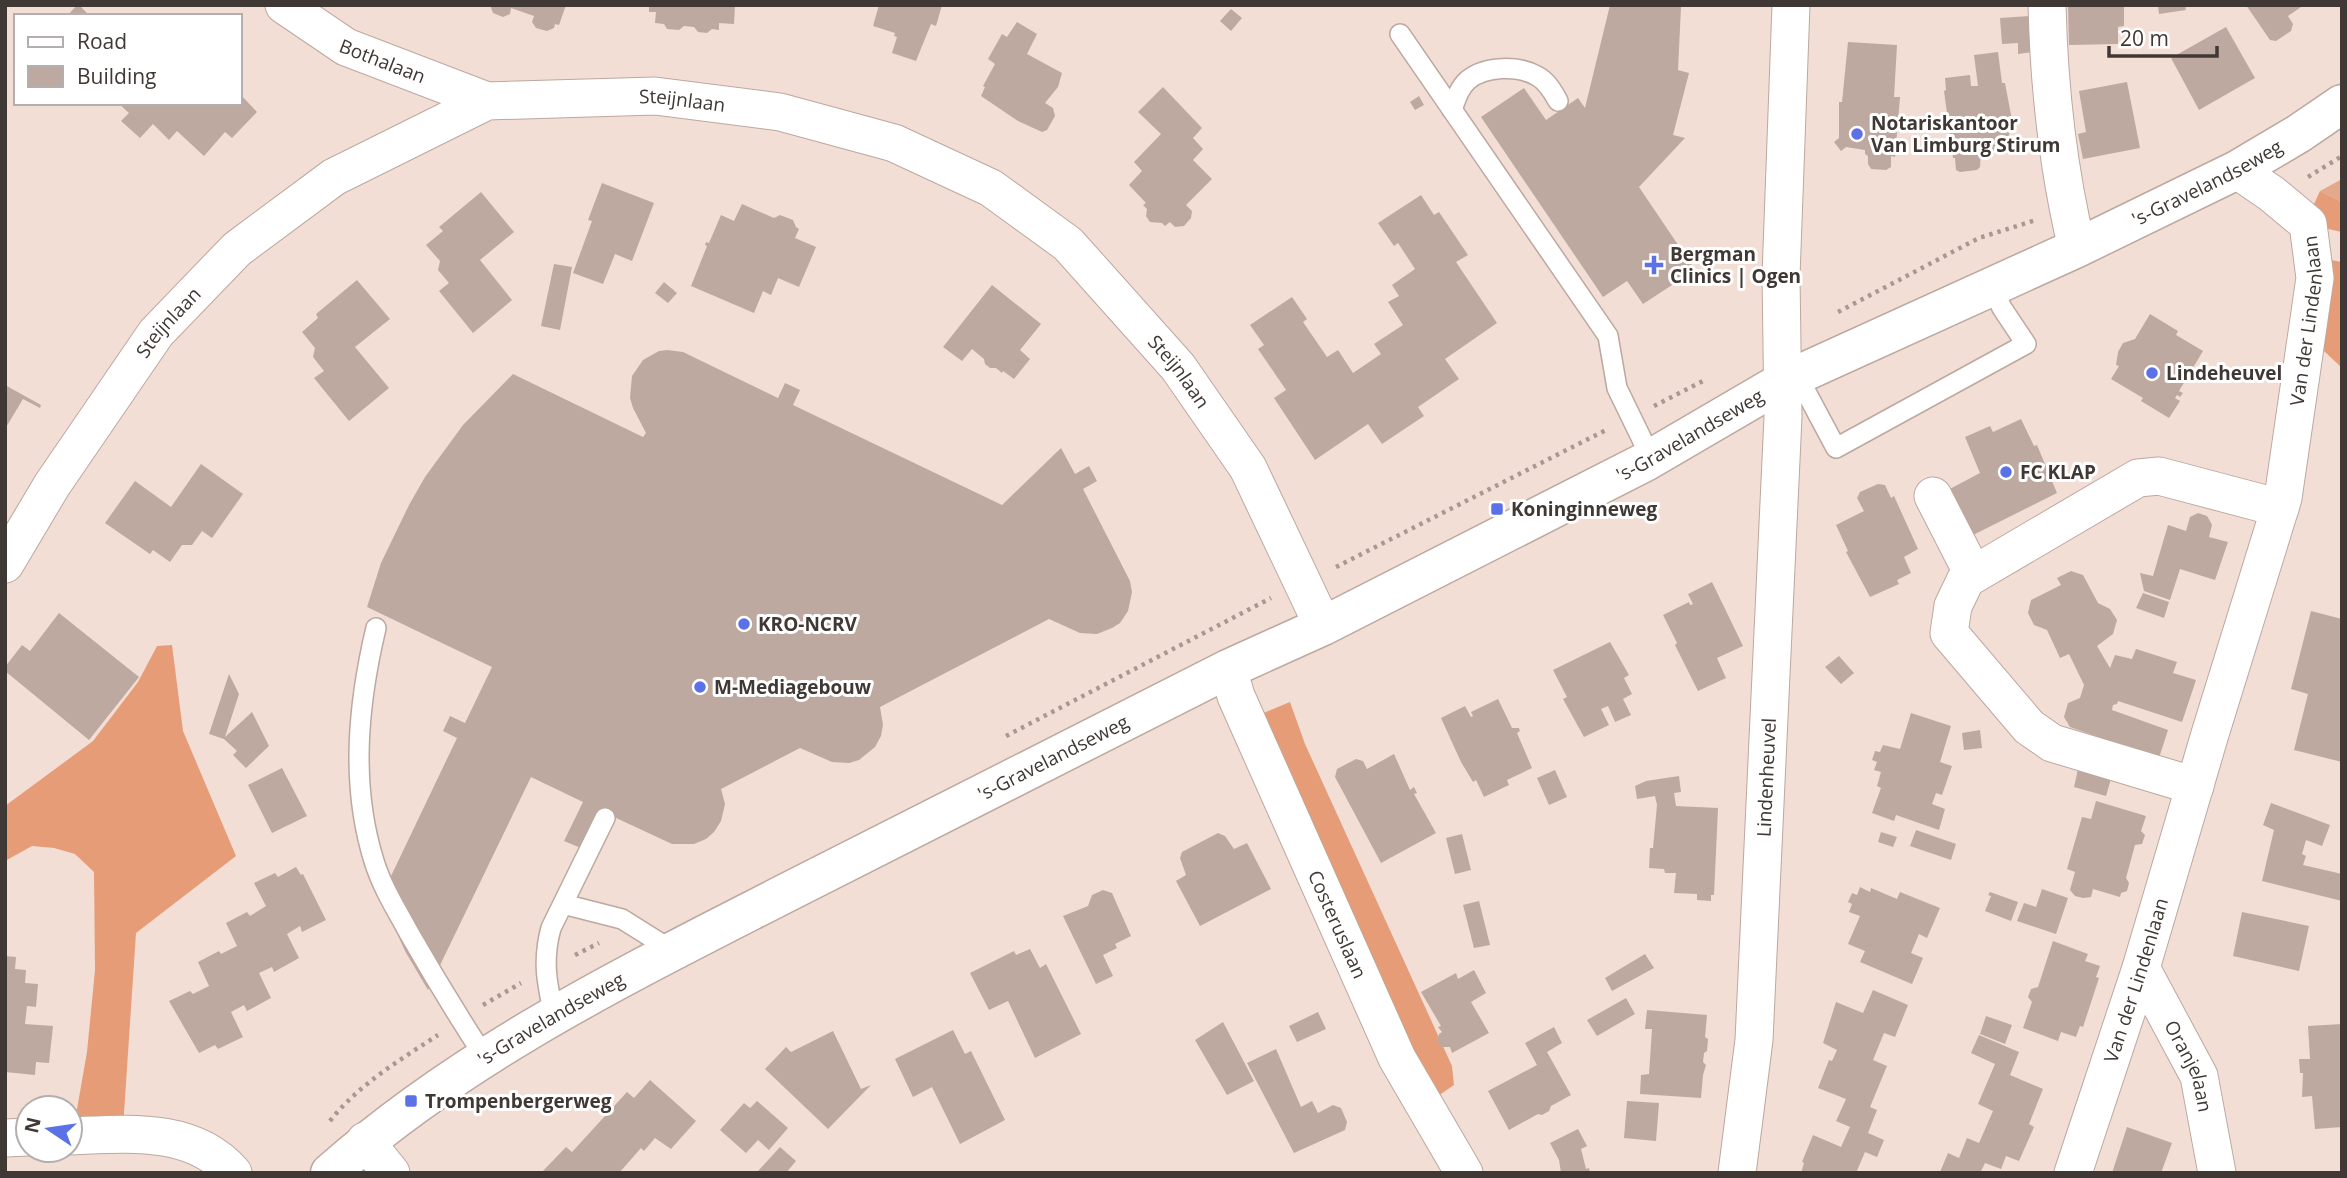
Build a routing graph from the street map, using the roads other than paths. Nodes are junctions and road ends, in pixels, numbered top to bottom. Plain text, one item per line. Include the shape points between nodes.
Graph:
1 (284, 5) edge
2 (1791, 5) edge
3 (2047, 5) edge
4 (1400, 34) dead end
5 (487, 101) junction
6 (1558, 102) dead end
7 (2342, 104) edge
8 (1452, 110) junction
9 (2236, 170) junction
10 (2308, 224) junction
11 (2342, 237) edge
12 (2077, 248) junction
13 (1992, 287) junction
14 (1790, 379) junction
15 (1651, 458) junction
16 (1933, 496) dead end
17 (2280, 508) junction
18 (5, 564) edge
19 (1973, 574) junction
20 (1323, 626) junction
21 (376, 628) dead end
22 (1228, 669) junction
23 (2195, 786) junction
24 (606, 818) dead end
25 (563, 904) junction
26 (673, 951) junction
27 (2141, 968) junction
28 (554, 1016) junction
29 (484, 1056) junction
30 (84, 1135) edge
31 (365, 1141) junction
32 (233, 1173) edge
33 (330, 1173) edge
34 (390, 1173) edge
35 (1464, 1173) edge
36 (1737, 1173) edge
37 (2073, 1173) edge
38 (2217, 1173) edge

1 - 5 street, Bothalaan via 346,47
2 - 14 street via 1781,276
3 - 12 street via 2050,77
4 - 8 lane
5 - 18 street, Steijnlaan via 334,177 237,249 156,333 52,485
5 - 20 street, Steijnlaan via 655,96 780,112 894,143 991,188 1068,244 1178,368 1248,468
6 - 8 lane via 1537,76 1495,69 1467,80
7 - 9 main road, 's-Gravelandseweg
8 - 15 lane via 1608,337 1618,388
9 - 10 street, Van der Lindenlaan
9 - 12 main road, 's-Gravelandseweg
10 - 11 street
10 - 17 street, Van der Lindenlaan via 2315,278
12 - 13 main road, 's-Gravelandseweg
13 - 14 main road, 's-Gravelandseweg
13 - 14 lane via 2026,344 1836,448
14 - 15 main road, 's-Gravelandseweg
14 - 36 street, Lindenheuvel via 1783,431 1754,1040
15 - 20 main road, 's-Gravelandseweg
16 - 19 street
17 - 19 street via 2159,476 2138,478
17 - 23 street, Van der Lindenlaan
19 - 23 street via 1953,606 1949,633 2029,727 2052,743
20 - 22 main road, 's-Gravelandseweg
21 - 29 lane via 365,676 357,754 373,859 437,983
22 - 26 main road, 's-Gravelandseweg
22 - 35 street, Costeruslaan via 1397,1058
23 - 27 street, Van der Lindenlaan
24 - 25 lane
25 - 26 lane via 622,919
25 - 28 lane via 551,928 544,970
26 - 28 main road, 's-Gravelandseweg
27 - 37 street, Van der Lindenlaan
27 - 38 street, Oranjelaan via 2199,1076
28 - 29 main road, 's-Gravelandseweg
29 - 31 main road, 's-Gravelandseweg
30 - 32 street via 138,1133 182,1140 220,1159
31 - 33 main road, 's-Gravelandseweg
31 - 34 street

